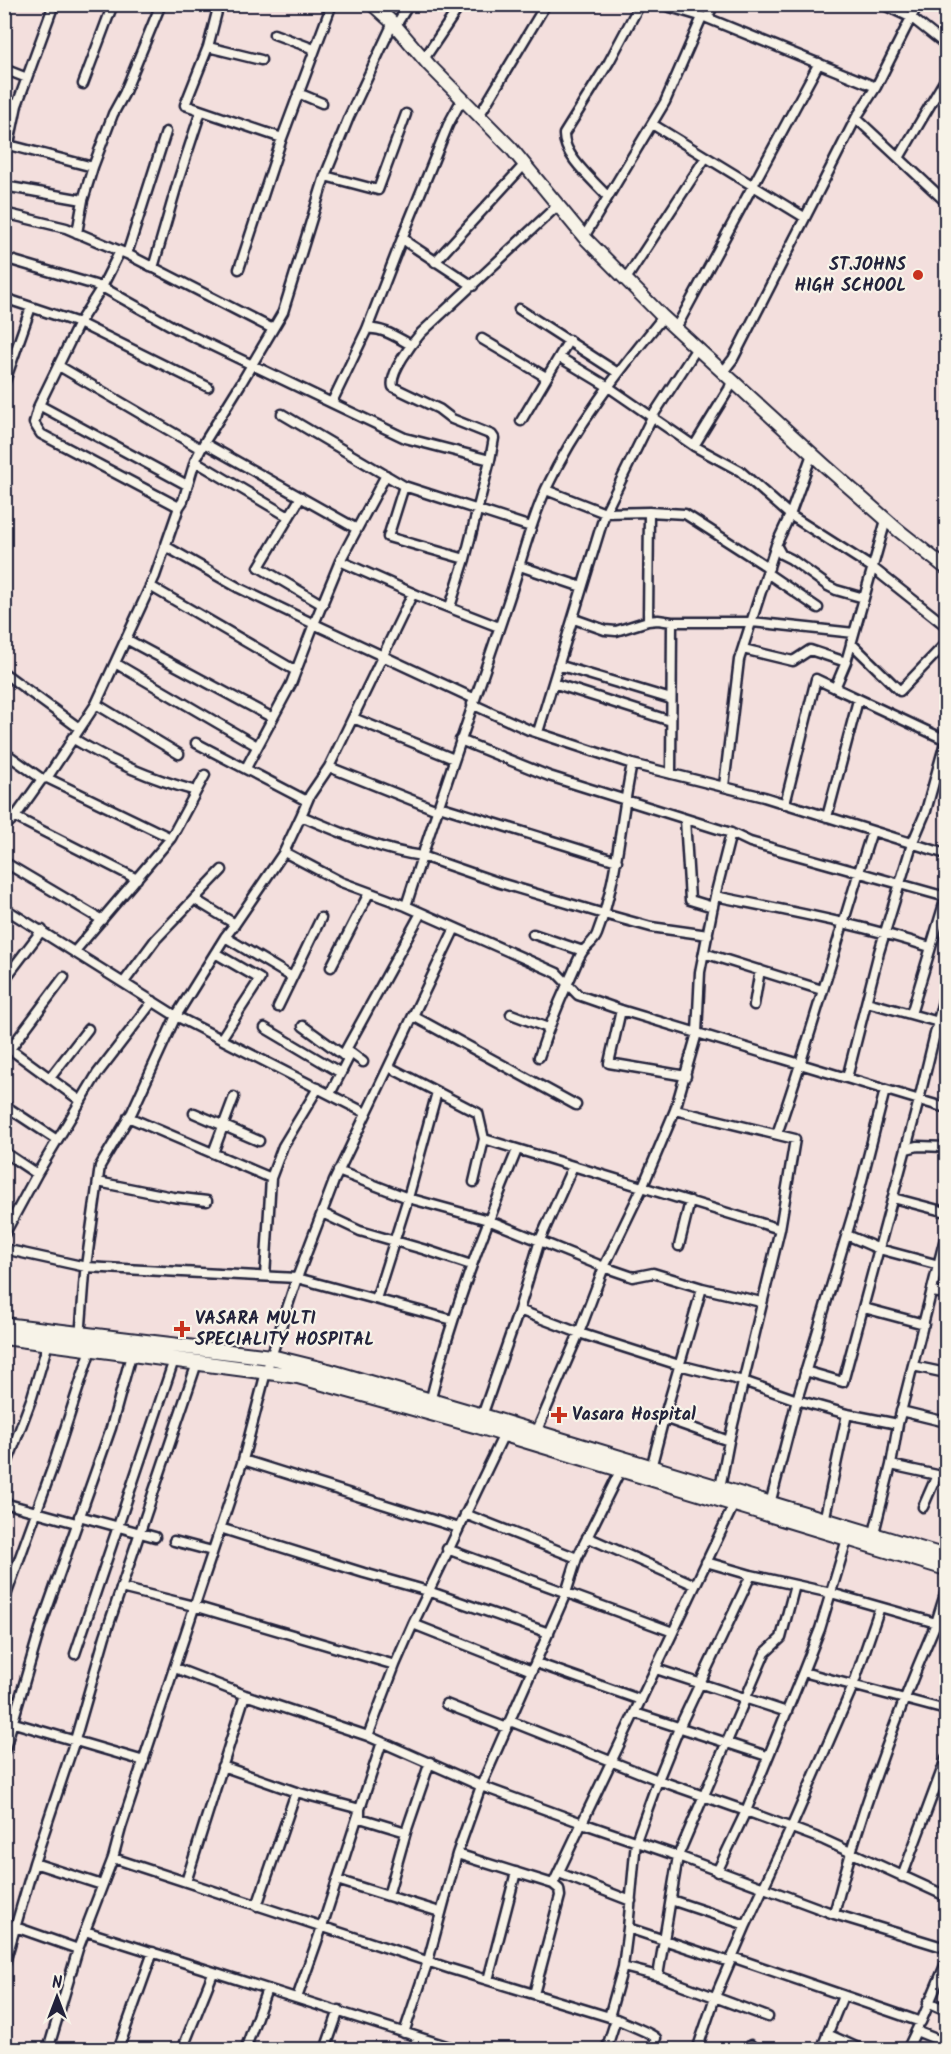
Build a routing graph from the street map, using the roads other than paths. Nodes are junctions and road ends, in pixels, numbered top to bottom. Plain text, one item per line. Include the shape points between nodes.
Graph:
1 (54, 4) edge
2 (113, 4) edge
3 (161, 4) edge
4 (219, 4) edge
5 (332, 4) edge
6 (372, 4) edge
7 (409, 4) edge
8 (461, 4) edge
9 (546, 4) edge
10 (640, 4) edge
11 (660, 4) edge
12 (714, 4) edge
13 (882, 4) edge
14 (918, 4) edge
15 (704, 17) junction
16 (912, 18) junction
17 (394, 25) junction
18 (274, 34) dead end
19 (946, 45) edge
20 (208, 47) junction
21 (314, 50) junction
22 (424, 59) junction
23 (261, 60) dead end
24 (819, 63) junction
25 (4, 69) edge
26 (27, 78) junction
27 (946, 78) edge
28 (83, 84) dead end
29 (876, 87) junction
30 (298, 93) junction
31 (462, 99) junction
32 (4, 102) edge
33 (322, 103) dead end
34 (17, 105) junction
35 (201, 111) junction
36 (406, 114) dead end
37 (479, 116) junction
38 (856, 118) junction
39 (652, 124) junction
40 (166, 132) dead end
41 (282, 138) junction
42 (7, 144) edge
43 (706, 157) junction
44 (899, 158) junction
45 (525, 164) junction
46 (93, 167) junction
47 (325, 176) junction
48 (4, 186) edge
49 (753, 186) junction
50 (946, 188) edge
51 (608, 197) junction
52 (83, 200) junction
53 (944, 200) edge
54 (558, 205) junction
55 (4, 213) edge
56 (804, 217) junction
57 (77, 232) junction
58 (403, 236) junction
59 (584, 237) junction
60 (124, 253) junction
61 (4, 258) edge
62 (435, 262) junction
63 (153, 268) junction
64 (239, 269) dead end
65 (626, 279) junction
66 (102, 286) junction
67 (473, 286) junction
68 (4, 298) edge
69 (31, 307) junction
70 (519, 309) dead end
71 (663, 317) junction
72 (79, 323) junction
73 (676, 328) junction
74 (273, 329) junction
75 (367, 329) junction
76 (482, 339) dead end
77 (569, 340) junction
78 (411, 345) junction
79 (697, 348) junction
80 (559, 357) junction
81 (251, 364) junction
82 (59, 366) junction
83 (618, 373) junction
84 (727, 376) junction
85 (546, 377) junction
86 (4, 384) edge
87 (607, 386) junction
88 (208, 387) dead end
89 (332, 402) junction
90 (39, 405) junction
91 (282, 414) dead end
92 (652, 417) junction
93 (521, 420) dead end
94 (202, 446) junction
95 (694, 446) junction
96 (812, 454) junction
97 (490, 460) junction
98 (195, 462) junction
99 (386, 475) junction
100 (187, 485) junction
101 (404, 486) junction
102 (546, 490) junction
103 (301, 497) junction
104 (179, 507) junction
105 (476, 509) junction
106 (649, 512) junction
107 (605, 513) junction
108 (790, 515) junction
109 (289, 517) junction
110 (886, 519) junction
111 (531, 527) junction
112 (357, 529) junction
113 (776, 544) junction
114 (165, 546) junction
115 (465, 559) junction
116 (340, 561) junction
117 (520, 566) junction
118 (873, 568) junction
119 (946, 568) edge
120 (768, 570) junction
121 (150, 586) junction
122 (582, 587) junction
123 (413, 593) junction
124 (864, 598) junction
125 (323, 605) junction
126 (450, 607) junction
127 (818, 608) dead end
128 (574, 619) junction
129 (648, 621) junction
130 (672, 622) junction
131 (752, 622) junction
132 (314, 624) junction
133 (946, 626) edge
134 (499, 627) junction
135 (854, 633) junction
136 (126, 639) junction
137 (946, 642) edge
138 (851, 643) junction
139 (743, 649) junction
140 (381, 657) junction
141 (846, 662) junction
142 (115, 663) junction
143 (558, 665) junction
144 (296, 671) junction
145 (4, 673) edge
146 (553, 683) junction
147 (835, 688) junction
148 (671, 699) junction
149 (858, 700) junction
150 (473, 701) junction
151 (96, 704) junction
152 (273, 718) junction
153 (353, 718) junction
154 (671, 721) junction
155 (79, 728) junction
156 (538, 732) junction
157 (72, 738) junction
158 (460, 740) junction
159 (946, 740) edge
160 (196, 743) dead end
161 (257, 746) junction
162 (4, 752) edge
163 (179, 754) dead end
164 (454, 759) junction
165 (632, 764) junction
166 (329, 767) junction
167 (246, 768) junction
168 (671, 774) junction
169 (205, 775) dead end
170 (44, 778) junction
171 (724, 786) junction
172 (196, 791) junction
173 (624, 800) junction
174 (307, 801) junction
175 (785, 804) junction
176 (438, 808) junction
177 (301, 816) junction
178 (15, 817) junction
179 (827, 817) junction
180 (685, 819) junction
181 (4, 827) edge
182 (872, 831) junction
183 (731, 833) junction
184 (171, 838) junction
185 (912, 844) junction
186 (284, 852) junction
187 (946, 854) edge
188 (422, 856) junction
189 (617, 861) junction
190 (4, 862) edge
191 (222, 870) dead end
192 (859, 873) junction
193 (137, 879) junction
194 (900, 885) junction
195 (369, 893) junction
196 (946, 895) edge
197 (715, 896) junction
198 (194, 899) junction
199 (406, 906) junction
200 (713, 907) junction
201 (4, 908) edge
202 (421, 913) junction
203 (604, 914) junction
204 (321, 918) dead end
205 (102, 920) junction
206 (845, 922) junction
207 (235, 924) junction
208 (455, 928) junction
209 (42, 930) junction
210 (885, 932) junction
211 (533, 934) dead end
212 (708, 935) junction
213 (225, 937) junction
214 (930, 947) junction
215 (75, 951) junction
216 (583, 951) junction
217 (215, 953) junction
218 (704, 953) junction
219 (331, 967) dead end
220 (760, 970) junction
221 (64, 977) dead end
222 (292, 977) junction
223 (4, 980) edge
224 (124, 982) junction
225 (568, 983) junction
226 (946, 988) edge
227 (822, 990) junction
228 (153, 1001) junction
229 (867, 1002) junction
230 (754, 1005) dead end
231 (278, 1007) dead end
232 (621, 1010) junction
233 (511, 1014) dead end
234 (911, 1014) junction
235 (176, 1016) junction
236 (413, 1016) junction
237 (942, 1023) edge
238 (303, 1026) dead end
239 (265, 1028) dead end
240 (548, 1028) junction
241 (88, 1029) dead end
242 (697, 1033) junction
243 (221, 1039) junction
244 (7, 1047) edge
245 (347, 1054) junction
246 (539, 1056) dead end
247 (363, 1062) dead end
248 (802, 1065) junction
249 (388, 1067) junction
250 (341, 1073) junction
251 (686, 1076) junction
252 (50, 1078) junction
253 (847, 1078) junction
254 (318, 1088) junction
255 (885, 1090) junction
256 (437, 1092) junction
257 (330, 1094) junction
258 (234, 1097) dead end
259 (919, 1100) junction
260 (81, 1101) junction
261 (4, 1105) edge
262 (576, 1105) dead end
263 (946, 1108) edge
264 (675, 1110) junction
265 (194, 1113) dead end
266 (366, 1113) junction
267 (128, 1117) junction
268 (223, 1126) junction
269 (777, 1134) junction
270 (484, 1139) junction
271 (57, 1140) junction
272 (259, 1141) dead end
273 (946, 1147) edge
274 (906, 1149) junction
275 (517, 1150) junction
276 (4, 1152) edge
277 (213, 1153) junction
278 (573, 1166) junction
279 (338, 1172) junction
280 (37, 1174) junction
281 (271, 1178) junction
282 (98, 1182) junction
283 (474, 1182) dead end
284 (643, 1186) junction
285 (408, 1198) junction
286 (893, 1198) junction
287 (207, 1201) dead end
288 (690, 1201) junction
289 (946, 1212) edge
290 (322, 1213) junction
291 (488, 1220) junction
292 (7, 1222) edge
293 (780, 1229) junction
294 (4, 1235) edge
295 (847, 1235) junction
296 (946, 1235) edge
297 (540, 1240) junction
298 (394, 1241) junction
299 (679, 1246) dead end
300 (4, 1249) edge
301 (879, 1249) junction
302 (471, 1265) junction
303 (939, 1265) junction
304 (604, 1267) junction
305 (86, 1268) junction
306 (265, 1276) junction
307 (297, 1278) junction
308 (702, 1288) junction
309 (932, 1292) junction
310 (946, 1294) edge
311 (376, 1299) junction
312 (761, 1302) junction
313 (864, 1308) junction
314 (519, 1310) junction
315 (453, 1320) junction
316 (924, 1324) junction
317 (4, 1325) edge
318 (579, 1333) junction
319 (4, 1337) edge
320 (48, 1343) junction
321 (83, 1344) junction
322 (131, 1355) junction
323 (271, 1357) junction
324 (174, 1360) junction
325 (197, 1363) junction
326 (679, 1365) junction
327 (913, 1366) junction
328 (805, 1371) junction
329 (266, 1372) junction
330 (946, 1373) edge
331 (743, 1381) junction
332 (797, 1400) junction
333 (430, 1402) junction
334 (901, 1410) junction
335 (847, 1414) junction
336 (482, 1416) junction
337 (664, 1418) junction
338 (946, 1422) edge
339 (898, 1424) junction
340 (504, 1434) junction
341 (534, 1437) junction
342 (729, 1441) junction
343 (243, 1460) junction
344 (891, 1465) junction
345 (651, 1468) junction
346 (620, 1471) junction
347 (4, 1472) edge
348 (937, 1475) junction
349 (946, 1478) edge
350 (720, 1488) junction
351 (737, 1499) junction
352 (4, 1503) edge
353 (770, 1504) junction
354 (923, 1507) dead end
355 (35, 1512) junction
356 (465, 1514) junction
357 (78, 1520) junction
358 (824, 1521) junction
359 (119, 1527) junction
360 (220, 1528) junction
361 (459, 1528) junction
362 (139, 1532) junction
363 (155, 1536) dead end
364 (587, 1537) junction
365 (847, 1539) junction
366 (872, 1541) junction
367 (174, 1542) dead end
368 (447, 1549) junction
369 (212, 1551) junction
370 (946, 1557) edge
371 (577, 1558) junction
372 (706, 1562) junction
373 (946, 1568) edge
374 (751, 1575) junction
375 (695, 1585) junction
376 (795, 1585) junction
377 (121, 1588) junction
378 (428, 1591) junction
379 (946, 1591) edge
380 (566, 1593) junction
381 (831, 1593) junction
382 (4, 1601) edge
383 (194, 1606) junction
384 (880, 1607) junction
385 (936, 1623) junction
386 (413, 1624) junction
387 (673, 1632) junction
388 (549, 1633) junction
389 (75, 1654) dead end
390 (395, 1665) junction
391 (534, 1667) junction
392 (175, 1668) junction
393 (656, 1669) junction
394 (803, 1672) junction
395 (700, 1683) junction
396 (853, 1686) junction
397 (245, 1695) junction
398 (746, 1698) junction
399 (903, 1699) junction
400 (641, 1700) junction
401 (446, 1704) dead end
402 (946, 1710) edge
403 (787, 1712) junction
404 (634, 1713) junction
405 (8, 1721) edge
406 (508, 1724) junction
407 (679, 1728) junction
408 (368, 1736) junction
409 (75, 1740) junction
410 (382, 1742) junction
411 (727, 1744) junction
412 (4, 1752) edge
413 (767, 1756) junction
414 (946, 1759) edge
415 (144, 1761) junction
416 (430, 1762) junction
417 (611, 1762) junction
418 (222, 1766) junction
419 (658, 1780) junction
420 (481, 1786) junction
421 (296, 1792) junction
422 (703, 1796) junction
423 (360, 1809) junction
424 (746, 1811) junction
425 (582, 1823) junction
426 (792, 1827) junction
427 (406, 1832) junction
428 (636, 1841) junction
429 (849, 1852) junction
430 (457, 1854) junction
431 (678, 1856) junction
432 (113, 1858) junction
433 (34, 1863) junction
434 (516, 1872) junction
435 (717, 1872) junction
436 (559, 1873) junction
437 (902, 1877) junction
438 (337, 1880) junction
439 (186, 1882) junction
440 (553, 1884) junction
441 (102, 1886) junction
442 (762, 1889) junction
443 (388, 1896) junction
444 (946, 1896) edge
445 (671, 1900) junction
446 (631, 1901) junction
447 (257, 1906) junction
448 (440, 1912) junction
449 (834, 1914) junction
450 (4, 1923) edge
451 (746, 1925) junction
452 (16, 1927) junction
453 (322, 1928) junction
454 (628, 1928) junction
455 (85, 1931) junction
456 (664, 1940) junction
457 (78, 1948) junction
458 (946, 1948) edge
459 (153, 1952) junction
460 (731, 1960) junction
461 (428, 1961) junction
462 (946, 1964) edge
463 (4, 1966) edge
464 (623, 1967) junction
465 (213, 1973) junction
466 (658, 1976) junction
467 (488, 1980) junction
468 (267, 1989) junction
469 (534, 1994) junction
470 (843, 1996) junction
471 (715, 1997) junction
472 (297, 1998) junction
473 (928, 2002) junction
474 (339, 2010) junction
475 (946, 2010) edge
476 (768, 2017) dead end
477 (613, 2018) junction
478 (921, 2022) junction
479 (916, 2031) junction
480 (404, 2032) junction
481 (827, 2034) junction
482 (417, 2037) junction
483 (946, 2043) edge
484 (48, 2049) edge
485 (118, 2049) edge
486 (182, 2049) edge
487 (245, 2049) edge
488 (325, 2049) edge
489 (414, 2049) edge
490 (459, 2049) edge
491 (606, 2049) edge
492 (652, 2049) edge
493 (697, 2049) edge
494 (821, 2049) edge
495 (858, 2049) edge
496 (907, 2049) edge

1 - 26 street
2 - 28 street
3 - 46 street
4 - 20 street
5 - 21 street
6 - 17 street
7 - 17 street
8 - 22 street
9 - 37 street
10 - 51 street via 564,134 570,155
11 - 15 street
12 - 15 street
13 - 16 street
14 - 16 street
15 - 24 street
15 - 39 street
16 - 19 street
16 - 29 street
17 - 22 street
17 - 47 street
18 - 21 street
20 - 23 street
20 - 35 street via 184,105
21 - 30 street
22 - 31 street
24 - 29 street
24 - 49 street
25 - 26 street
26 - 34 street
27 - 44 street
29 - 38 street
30 - 33 street
30 - 41 street
31 - 37 street
31 - 58 street
32 - 34 street
34 - 42 street
35 - 41 street
35 - 63 street
36 - 47 street via 378,190
37 - 45 street
38 - 44 street
38 - 56 street
39 - 43 street
39 - 51 street
40 - 60 street
41 - 64 street
42 - 46 street
43 - 49 street
43 - 65 street
44 - 53 street
45 - 54 street
45 - 62 street
46 - 52 street
47 - 74 street via 283,312
48 - 52 street
49 - 56 street
49 - 73 street
50 - 53 street
51 - 59 street
52 - 57 street
54 - 59 street
54 - 67 street
55 - 57 street
56 - 84 street
57 - 60 street
58 - 62 street
58 - 75 street
59 - 65 street
60 - 63 street
60 - 66 street
61 - 66 street
62 - 67 street
63 - 74 street
65 - 71 street
66 - 72 street
66 - 81 street via 177,329
67 - 78 street
68 - 69 street
69 - 72 street
69 - 86 street
70 - 77 street
71 - 73 street
71 - 83 street
72 - 82 street
72 - 88 street
73 - 79 street
74 - 81 street
75 - 78 street via 382,331
75 - 89 street
76 - 85 street
77 - 80 street
77 - 83 street
78 - 97 street via 394,376 393,387 452,419 492,435
79 - 84 street
79 - 92 street
80 - 85 street
80 - 87 street
81 - 89 street
81 - 94 street
82 - 90 street
82 - 94 street
83 - 87 street
84 - 95 street via 729,389
84 - 96 street
85 - 93 street
87 - 92 street
87 - 102 street
89 - 97 street via 405,438
90 - 100 street
90 - 104 street via 34,423 40,434
91 - 99 street
92 - 95 street
92 - 107 street
94 - 98 street
94 - 103 street
95 - 108 street via 740,471
96 - 108 street
96 - 110 street
97 - 105 street
98 - 100 street
98 - 109 street
99 - 101 street
99 - 112 street
100 - 104 street
101 - 105 street
101 - 115 street via 388,537
102 - 107 street
102 - 111 street
103 - 109 street
103 - 112 street
104 - 114 street
105 - 111 street
105 - 115 street
106 - 107 street
106 - 120 street via 685,514
106 - 129 street
107 - 122 street
108 - 113 street
108 - 118 street
109 - 125 street via 259,567
110 - 118 street
110 - 119 street
111 - 117 street
112 - 116 street
113 - 120 street
113 - 124 street via 781,554 828,586
114 - 121 street
114 - 132 street
115 - 126 street
116 - 123 street
116 - 125 street
117 - 122 street
117 - 134 street
118 - 124 street
118 - 133 street
120 - 127 street
120 - 131 street
121 - 136 street
121 - 144 street
122 - 128 street
123 - 126 street
123 - 140 street
124 - 135 street
125 - 132 street
126 - 134 street
128 - 129 street via 616,631
128 - 143 street
129 - 130 street
130 - 131 street
130 - 148 street
131 - 135 street
131 - 139 street
132 - 140 street
132 - 144 street
134 - 150 street
135 - 138 street
136 - 142 street
136 - 152 street
137 - 138 street via 900,691
138 - 141 street
139 - 141 street via 793,661 810,650
139 - 171 street
140 - 150 street
140 - 153 street
141 - 147 street
142 - 151 street
142 - 161 street
143 - 146 street
143 - 148 street
144 - 152 street
145 - 155 street
146 - 154 street
146 - 156 street
147 - 149 street
147 - 175 street via 816,679
148 - 154 street
149 - 159 street
149 - 179 street
150 - 156 street
150 - 158 street
151 - 155 street
151 - 163 street
152 - 161 street
153 - 164 street
153 - 166 street
154 - 168 street
155 - 157 street
156 - 165 street
157 - 170 street
157 - 172 street via 154,780
158 - 164 street
158 - 173 street via 549,777
159 - 185 street via 926,811
160 - 167 street
161 - 167 street
162 - 170 street
164 - 176 street
165 - 168 street
165 - 173 street
166 - 174 street
166 - 176 street
167 - 174 street
168 - 171 street
169 - 172 street
170 - 178 street
170 - 184 street
171 - 175 street
172 - 184 street
173 - 180 street
173 - 189 street
174 - 177 street
175 - 179 street
176 - 188 street
176 - 189 street
177 - 186 street
177 - 188 street via 361,841
178 - 181 street
178 - 193 street
179 - 182 street
180 - 183 street
180 - 200 street via 690,900
182 - 185 street
182 - 192 street
183 - 192 street
183 - 197 street
184 - 193 street
185 - 187 street
185 - 194 street
186 - 195 street
186 - 207 street
188 - 199 street
188 - 203 street
189 - 203 street
190 - 205 street
191 - 198 street
192 - 194 street
192 - 206 street
193 - 205 street
194 - 196 street
194 - 210 street
195 - 199 street
195 - 219 street
196 - 214 street
197 - 200 street
197 - 206 street
198 - 207 street
198 - 224 street via 156,939
199 - 202 street
200 - 212 street
201 - 209 street
202 - 208 street
202 - 245 street
203 - 212 street via 651,927
203 - 216 street via 596,937
204 - 222 street
205 - 215 street
206 - 210 street
206 - 227 street
207 - 213 street
208 - 225 street via 557,973
208 - 236 street
209 - 215 street
209 - 223 street
210 - 214 street
210 - 229 street
211 - 216 street
212 - 218 street
213 - 217 street
213 - 222 street
214 - 234 street
215 - 224 street
216 - 225 street
217 - 235 street
217 - 243 street via 260,979
218 - 220 street
218 - 242 street
220 - 227 street
220 - 230 street
221 - 244 street
222 - 231 street
224 - 228 street
225 - 232 street via 578,995
225 - 240 street
226 - 237 street
227 - 248 street
228 - 235 street
228 - 260 street
229 - 234 street
229 - 253 street
232 - 242 street
232 - 251 street via 609,1063
233 - 240 street
234 - 237 street
235 - 243 street
235 - 267 street
236 - 249 street
236 - 262 street
237 - 259 street
238 - 245 street
239 - 250 street
240 - 246 street
241 - 252 street
242 - 248 street
242 - 251 street
243 - 254 street
244 - 252 street
245 - 247 street
245 - 250 street
248 - 253 street
248 - 269 street
249 - 256 street
249 - 266 street
250 - 257 street
251 - 264 street
252 - 260 street
253 - 255 street
254 - 257 street
254 - 281 street via 283,1146
255 - 259 street
255 - 295 street
256 - 270 street via 478,1113
256 - 285 street
257 - 266 street
258 - 268 street
259 - 263 street
259 - 274 street
260 - 271 street
261 - 271 street
264 - 269 street
264 - 284 street
265 - 268 street
266 - 279 street
267 - 277 street
267 - 282 street via 100,1166
268 - 272 street
268 - 277 street
269 - 293 street via 795,1139
270 - 275 street
270 - 283 street
271 - 280 street
273 - 274 street
274 - 286 street
275 - 278 street
275 - 291 street
276 - 280 street
277 - 281 street
278 - 284 street
278 - 297 street
279 - 285 street
279 - 290 street
280 - 292 street
281 - 306 street
282 - 287 street
282 - 305 street
284 - 288 street
284 - 304 street
285 - 291 street
285 - 298 street
286 - 289 street
286 - 301 street
288 - 293 street
288 - 299 street
290 - 298 street via 360,1231
290 - 307 street
291 - 297 street
291 - 302 street
292 - 294 street
293 - 312 street
295 - 301 street
295 - 328 street
296 - 303 street
297 - 304 street
297 - 314 street
298 - 302 street
298 - 311 street
300 - 305 street
301 - 303 street
301 - 313 street
302 - 315 street
303 - 309 street
304 - 308 street via 633,1277 653,1273
304 - 318 street
305 - 306 street
305 - 321 street
306 - 307 street
307 - 311 street
307 - 323 street
308 - 312 street
308 - 326 street
309 - 310 street
309 - 316 street
311 - 315 street
312 - 331 street
313 - 316 street
313 - 328 street via 843,1383
314 - 318 street
314 - 336 street
315 - 333 street
316 - 327 street
317 - 321 main road
318 - 326 street
318 - 341 street
319 - 320 main road
320 - 321 main road
320 - 347 street
321 - 322 main road
321 - 323 main road
321 - 355 street via 53,1466
322 - 324 main road
322 - 357 street via 111,1428
323 - 329 street
323 - 333 main road
324 - 325 main road
324 - 359 street
325 - 329 main road
325 - 362 street
326 - 331 street
326 - 337 street
327 - 330 street
327 - 334 street
328 - 332 street
329 - 340 main road via 298,1376
329 - 343 street
331 - 332 street
331 - 342 street
332 - 335 street
332 - 353 street
333 - 336 main road
334 - 338 street
334 - 339 street
335 - 339 street
335 - 358 street
336 - 341 main road
337 - 342 street
337 - 345 street
339 - 344 street
340 - 341 main road
340 - 356 street
341 - 345 main road
341 - 346 main road
342 - 350 street
343 - 360 street
343 - 361 street
344 - 348 street
344 - 366 street
345 - 350 main road
346 - 351 main road
346 - 364 street
348 - 349 street
348 - 354 street
350 - 351 main road
351 - 353 main road
351 - 365 main road
351 - 372 street
352 - 355 street
353 - 358 main road
355 - 357 street
355 - 382 street
356 - 361 street
356 - 371 street
357 - 359 street
357 - 405 street
358 - 366 main road
359 - 362 street
359 - 389 street
360 - 369 street
360 - 378 street
361 - 368 street
362 - 363 street
362 - 377 street
364 - 371 street
364 - 375 street
365 - 366 main road
365 - 381 street
366 - 370 main road
366 - 373 main road
367 - 369 street
368 - 378 street
368 - 380 street
369 - 383 street
371 - 380 street
372 - 374 street
372 - 375 street
374 - 376 street
374 - 395 street
375 - 387 street
376 - 381 street
376 - 398 street via 781,1638 765,1653
377 - 383 street
377 - 409 street
378 - 386 street
378 - 388 street
379 - 385 street
380 - 387 street
380 - 388 street
381 - 384 street
381 - 394 street
383 - 390 street
383 - 392 street
384 - 385 street
384 - 396 street
385 - 399 street
386 - 390 street
386 - 391 street
387 - 393 street
388 - 391 street
390 - 408 street
391 - 400 street
391 - 406 street
392 - 397 street
392 - 415 street
393 - 395 street
393 - 400 street
394 - 396 street
394 - 403 street
395 - 398 street
395 - 407 street
396 - 399 street
396 - 426 street
397 - 408 street
397 - 418 street
398 - 403 street
398 - 411 street
399 - 402 street
399 - 429 street
400 - 404 street
401 - 406 street
403 - 413 street
404 - 407 street
404 - 417 street
405 - 409 street
405 - 412 street
406 - 417 street
406 - 420 street
407 - 411 street
407 - 419 street
408 - 410 street
409 - 415 street
409 - 433 street
410 - 416 street
410 - 423 street
411 - 413 street
411 - 422 street
413 - 424 street
414 - 437 street
415 - 432 street
416 - 420 street
416 - 427 street
417 - 419 street
417 - 425 street
418 - 421 street
418 - 439 street
419 - 422 street
419 - 428 street
420 - 425 street
420 - 430 street
421 - 423 street
421 - 447 street
422 - 424 street
422 - 431 street
423 - 427 street via 360,1818
423 - 438 street
424 - 426 street
424 - 435 street
425 - 428 street
425 - 436 street
426 - 429 street
426 - 442 street
427 - 443 street
428 - 431 street
428 - 446 street
429 - 437 street
429 - 449 street
430 - 434 street
430 - 448 street
431 - 435 street
431 - 445 street
432 - 439 street
432 - 441 street
433 - 441 street
433 - 452 street
434 - 440 street
434 - 467 street
435 - 442 street
436 - 440 street
436 - 446 street
437 - 444 street
438 - 443 street
438 - 453 street
439 - 447 street
440 - 469 street via 560,1896
441 - 455 street
442 - 449 street
442 - 451 street
443 - 448 street
445 - 451 street
445 - 456 street
446 - 454 street
447 - 453 street
448 - 461 street
449 - 458 street
450 - 452 street
451 - 460 street
452 - 457 street
452 - 463 street
453 - 461 street
453 - 472 street
454 - 456 street
454 - 464 street
455 - 457 street
455 - 459 street
456 - 460 street
456 - 466 street
457 - 484 street
459 - 465 street
459 - 485 street
460 - 470 street
460 - 471 street
461 - 467 street
461 - 480 street
462 - 473 street
464 - 466 street
464 - 477 street
465 - 468 street
465 - 486 street
466 - 471 street
467 - 469 street
468 - 472 street
468 - 487 street
469 - 477 street
470 - 478 street
470 - 481 street
471 - 476 street
471 - 493 street
472 - 474 street
473 - 475 street
473 - 478 street
474 - 480 street
474 - 488 street
477 - 491 street
477 - 492 street via 652,2034 656,2038
478 - 479 street
479 - 483 street
479 - 496 street
480 - 482 street
481 - 494 street
481 - 495 street
482 - 489 street
482 - 490 street

